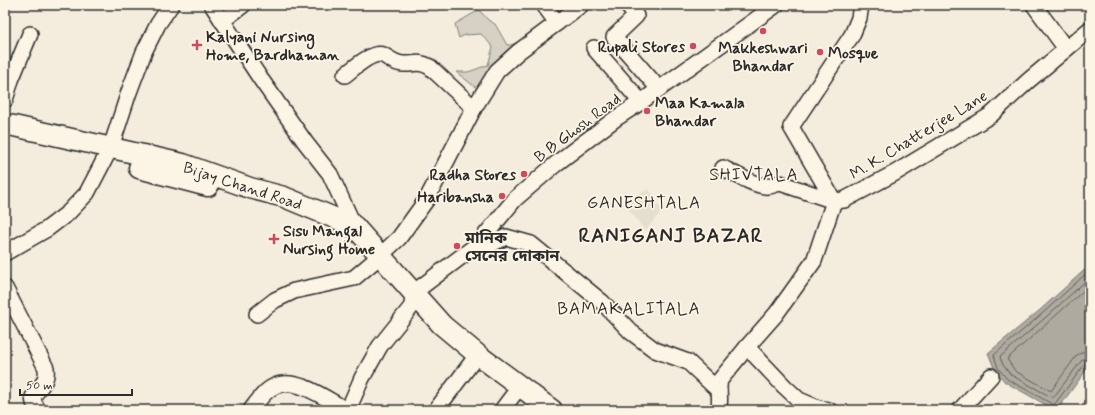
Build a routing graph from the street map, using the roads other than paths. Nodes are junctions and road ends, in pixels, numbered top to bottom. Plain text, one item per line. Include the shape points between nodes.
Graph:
1 (171, 5) edge
2 (212, 5) edge
3 (244, 5) edge
4 (544, 5) edge
5 (581, 5) edge
6 (627, 5) edge
7 (776, 5) edge
8 (861, 5) edge
9 (1034, 5) edge
10 (757, 11) edge
11 (222, 21) junction
12 (557, 23) junction
13 (1090, 28) edge
14 (30, 34) dead end
15 (594, 48) dead end
16 (1066, 50) junction
17 (345, 75) dead end
18 (659, 89) junction
19 (5, 100) edge
20 (641, 102) junction
21 (474, 108) junction
22 (5, 124) edge
23 (5, 135) edge
24 (108, 153) junction
25 (723, 168) dead end
26 (834, 201) junction
27 (354, 226) junction
28 (478, 244) junction
29 (5, 252) edge
30 (377, 258) junction
31 (5, 288) edge
32 (413, 300) junction
33 (257, 314) dead end
34 (747, 347) junction
35 (472, 362) junction
36 (991, 376) dead end
37 (719, 391) junction
38 (514, 394) junction
39 (795, 405) edge
40 (38, 410) edge
41 (251, 410) edge
42 (347, 410) edge
43 (436, 410) edge
44 (502, 410) edge
45 (536, 410) edge
46 (552, 410) edge
47 (718, 410) edge
48 (829, 410) edge
49 (960, 410) edge

1 - 24 street via 144,52
2 - 11 street
3 - 11 street
4 - 12 street
5 - 12 street
6 - 18 street via 636,16 614,37
7 - 10 street, B B Ghosh Road
8 - 26 street via 852,35 791,127
9 - 16 street
10 - 18 street, B B Ghosh Road
11 - 27 street via 330,174
12 - 21 street via 497,71
13 - 16 street, M. K. Chatterjee Lane
14 - 19 street
15 - 20 street
16 - 26 street, M. K. Chatterjee Lane via 991,115 895,173 844,200
17 - 21 street via 372,55 380,54 403,64 422,62
18 - 20 street, B B Ghosh Road
20 - 28 street, B B Ghosh Road via 557,163 515,198
21 - 30 street via 426,199 399,238
22 - 24 main road, Bijay Chand Road
23 - 24 main road, Bijay Chand Road
24 - 27 main road, Bijay Chand Road via 183,164 250,188 284,197
24 - 29 street via 87,193 68,213 46,229
24 - 30 main road, Bijay Chand Road via 322,223 347,235
25 - 26 street via 760,185 780,183
26 - 34 street via 814,261 776,314
27 - 30 main road, Bijay Chand Road
28 - 32 street, B B Ghosh Road
28 - 37 street via 489,245 506,237 531,244 602,302 632,332 655,350 688,362
30 - 32 main road, Bijay Chand Road
30 - 33 street via 354,278 294,291 275,300
31 - 40 street via 46,368 47,375 33,397
32 - 35 main road, Bijay Chand Road via 435,329
32 - 42 street, B B Ghosh Road via 380,346
32 - 46 main road, Bijay Chand Road via 478,355
34 - 37 street via 720,380
34 - 39 street via 784,386
35 - 38 main road, Bijay Chand Road
35 - 43 street
36 - 49 street
37 - 47 street
38 - 44 street
38 - 45 main road, Bijay Chand Road
39 - 48 street
41 - 42 street via 262,395 275,386 287,383 303,386

